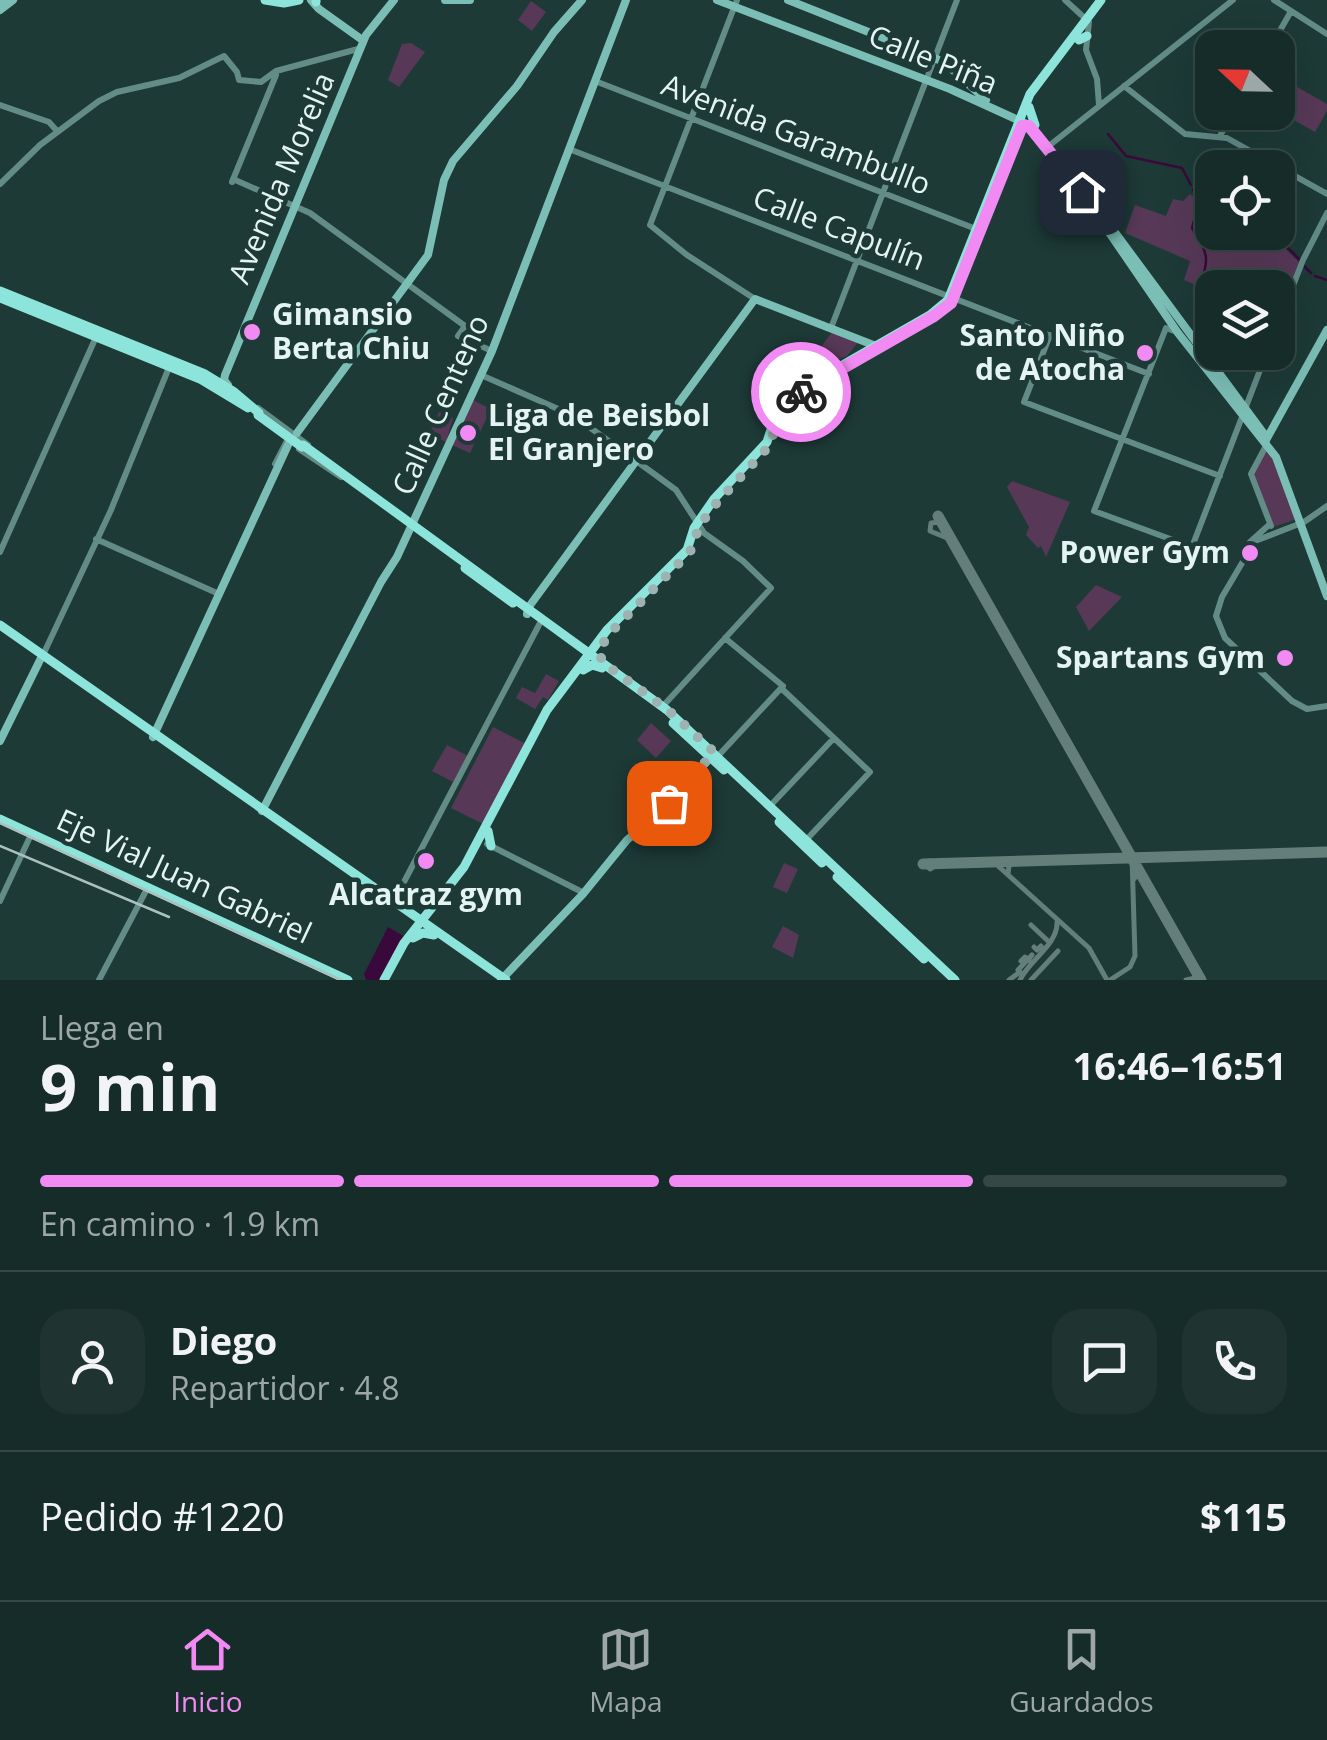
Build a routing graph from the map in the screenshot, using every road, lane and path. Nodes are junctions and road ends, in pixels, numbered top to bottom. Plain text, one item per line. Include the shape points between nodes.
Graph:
1 (13, 0) edge
2 (265, 0) edge
3 (298, 0) edge
4 (391, 0) edge
5 (445, 0) edge
6 (468, 0) edge
7 (578, 0) edge
8 (626, 0) edge
9 (717, 0) edge
10 (788, 0) edge
11 (957, 0) edge
12 (1065, 0) edge
13 (1104, 0) edge
14 (1233, 0) edge
15 (1274, 0) edge
16 (314, 1) edge
17 (736, 3) edge
18 (1, 5) edge
19 (1287, 11) junction
20 (1085, 30) junction
21 (1278, 30) edge
22 (1327, 34) edge
23 (360, 38) junction
24 (936, 58) junction
25 (276, 71) junction
26 (927, 80) junction
27 (595, 81) junction
28 (1124, 86) junction
29 (971, 94) junction
30 (0, 104) edge
31 (1098, 107) junction
32 (691, 118) junction
33 (1023, 119) junction
34 (1224, 130) edge
35 (58, 131) junction
36 (1220, 136) junction
37 (1050, 145) junction
38 (569, 148) junction
39 (0, 184) edge
40 (665, 186) junction
41 (883, 193) junction
42 (1327, 194) edge
43 (294, 206) junction
44 (1327, 213) edge
45 (978, 229) junction
46 (857, 261) junction
47 (1295, 280) edge
48 (405, 283) junction
49 (1150, 284) junction
50 (0, 294) edge
51 (952, 297) junction
52 (755, 299) junction
53 (831, 328) junction
54 (1327, 330) edge
55 (1178, 333) junction
56 (1050, 335) junction
57 (97, 337) junction
58 (1327, 340) edge
59 (878, 346) junction
60 (1195, 346) edge
61 (1195, 349) edge
62 (492, 351) junction
63 (172, 364) junction
64 (1212, 370) edge
65 (1260, 370) edge
66 (1149, 374) junction
67 (481, 375) junction
68 (221, 382) junction
69 (238, 398) junction
70 (1290, 398) junction
71 (1244, 412) junction
72 (1286, 414) junction
73 (294, 438) junction
74 (1269, 439) junction
75 (1124, 440) junction
76 (637, 461) junction
77 (342, 475) junction
78 (1220, 476) junction
79 (1327, 506) edge
80 (1303, 520) junction
81 (412, 526) junction
82 (1272, 528) junction
83 (699, 530) junction
84 (98, 540) junction
85 (0, 544) edge
86 (0, 552) edge
87 (1327, 586) edge
88 (217, 595) junction
89 (1327, 596) edge
90 (528, 607) junction
91 (0, 616) edge
92 (540, 623) junction
93 (2, 628) edge
94 (559, 633) junction
95 (725, 638) junction
96 (39, 655) junction
97 (590, 656) junction
98 (582, 668) junction
99 (633, 687) junction
100 (782, 687) junction
101 (663, 706) junction
102 (1327, 708) edge
103 (153, 735) junction
104 (0, 738) edge
105 (834, 738) junction
106 (713, 756) junction
107 (770, 806) junction
108 (262, 811) junction
109 (0, 822) edge
110 (30, 839) junction
111 (806, 839) junction
112 (486, 843) junction
113 (145, 893) junction
114 (582, 893) junction
115 (0, 901) edge
116 (394, 901) junction
117 (432, 910) junction
118 (423, 924) junction
119 (411, 938) junction
120 (934, 964) junction
121 (502, 979) edge
122 (99, 980) edge
123 (335, 980) edge
124 (348, 980) edge
125 (387, 980) edge
126 (947, 980) edge
127 (955, 980) edge

1 - 18 main road
2 - 3 main road
4 - 23 main road, Avenida Morelia
4 - 43 main road, Avenida Morelia via 367,32
5 - 6 main road
7 - 48 main road via 453,161 429,253
8 - 27 main road, Calle Centeno
9 - 17 main road, Calle Piña
10 - 24 main road
11 - 24 street
12 - 20 street
13 - 20 main road
14 - 28 street
15 - 19 street
16 - 23 main road
17 - 26 main road, Calle Piña
17 - 32 street
19 - 21 street
19 - 22 street
20 - 31 street
20 - 33 main road
20 - 33 main road via 1034,88
23 - 25 street
23 - 43 main road, Avenida Morelia
24 - 26 street
24 - 29 main road via 958,72
25 - 35 street via 259,82 239,80 224,56 179,78 112,94
25 - 43 street via 232,181
26 - 29 main road, Calle Piña
26 - 41 street
27 - 32 street, Avenida Garambullo
27 - 38 main road, Calle Centeno
28 - 31 street
28 - 36 street via 1186,134
29 - 33 main road
30 - 35 street
31 - 37 street
32 - 40 street
32 - 41 street, Avenida Garambullo
33 - 37 main road
33 - 45 main road
33 - 49 main road
34 - 36 street
35 - 39 street
36 - 42 street
37 - 49 main road via 1108,216
38 - 40 street, Calle Capulín
38 - 62 main road, Calle Centeno
40 - 46 street, Calle Capulín
40 - 52 street via 650,225
41 - 45 street, Avenida Garambullo
41 - 46 street
43 - 48 street
43 - 68 main road, Avenida Morelia
44 - 47 street
45 - 51 main road
46 - 51 street, Calle Capulín
46 - 53 street
48 - 62 street via 465,326 458,336
48 - 73 main road
49 - 55 main road
49 - 60 main road
50 - 57 main road
51 - 56 street, Calle Capulín
51 - 59 main road via 942,312
52 - 53 main road
52 - 76 main road
53 - 59 main road
54 - 70 main road
55 - 61 main road
55 - 66 street via 1166,328
56 - 66 street, Calle Capulín
56 - 75 street via 1024,402
57 - 63 main road
57 - 63 main road via 131,356
57 - 85 street
57 - 86 street
58 - 72 main road
59 - 83 main road via 780,401 766,444 720,492
62 - 67 main road, Calle Centeno
63 - 68 main road
63 - 84 street
64 - 71 main road
65 - 71 street
66 - 75 street
67 - 76 street via 571,415
67 - 81 main road, Calle Centeno
68 - 69 main road
68 - 69 main road
69 - 73 street
69 - 77 main road, bridge
70 - 72 main road
70 - 74 main road
71 - 74 main road
71 - 78 street
72 - 74 main road
73 - 77 street
73 - 88 main road
74 - 80 main road
74 - 82 street via 1251,474
75 - 78 street
75 - 78 street via 1094,510 1192,547
76 - 83 street via 676,490
76 - 90 main road
77 - 81 main road
79 - 80 street
80 - 82 street
80 - 87 main road
80 - 89 main road
81 - 90 main road
81 - 108 main road, Calle Centeno
82 - 102 street via 1250,546 1216,620 1226,640 1295,701
82 - 102 street via 1253,538 1222,590 1215,625 1296,708 1305,714
83 - 95 street via 771,588
83 - 97 main road via 684,558
84 - 88 street
84 - 96 street
88 - 103 main road
90 - 92 main road
90 - 94 main road
91 - 93 main road
92 - 94 main road
92 - 116 street
93 - 96 main road
94 - 97 main road
95 - 100 street
95 - 101 street
96 - 103 main road
96 - 104 main road
97 - 98 main road
97 - 98 main road via 591,665
97 - 98 main road via 581,656
97 - 99 main road
98 - 112 main road via 547,720
99 - 101 main road
99 - 106 main road
100 - 105 street
100 - 106 street
101 - 106 main road
103 - 108 main road
105 - 107 street
105 - 111 street via 870,772
106 - 107 main road
106 - 114 main road via 626,838
106 - 120 main road
107 - 111 main road
108 - 116 main road
108 - 118 main road
109 - 110 main road, Eje Vial Juan Gabriel
109 - 113 main road, Eje Vial Juan Gabriel
110 - 113 main road, Eje Vial Juan Gabriel
110 - 115 street
111 - 120 main road
112 - 114 street
112 - 117 main road
113 - 122 street
113 - 123 main road, Eje Vial Juan Gabriel
113 - 124 main road, Eje Vial Juan Gabriel
114 - 121 main road
116 - 118 main road
117 - 118 main road
117 - 118 main road via 422,915
118 - 119 main road
118 - 119 main road via 424,932
118 - 119 main road via 410,925
118 - 121 main road
119 - 125 main road
120 - 126 main road
120 - 127 main road

